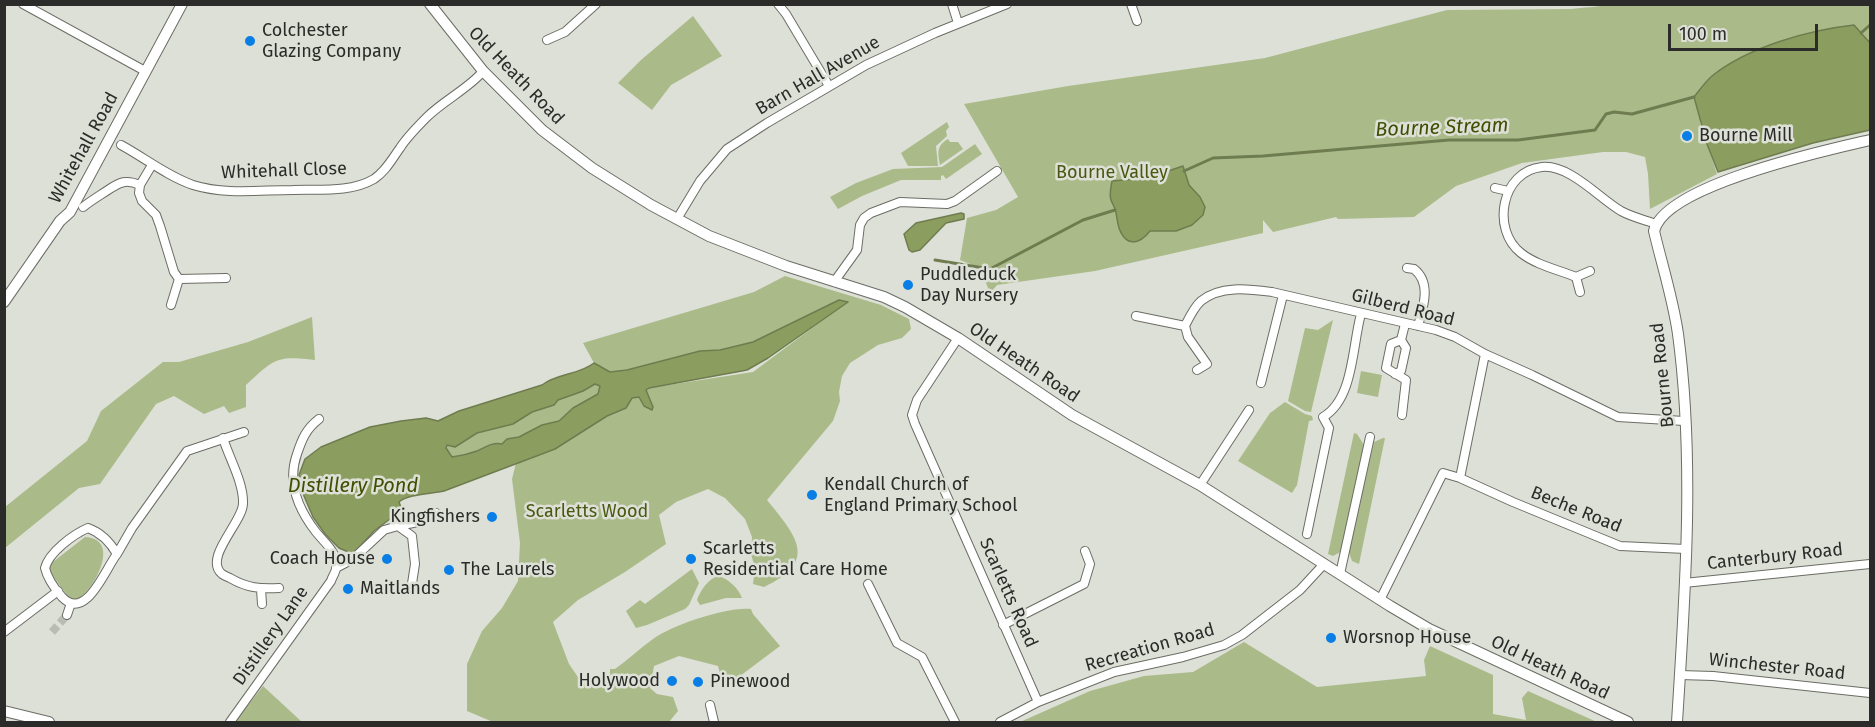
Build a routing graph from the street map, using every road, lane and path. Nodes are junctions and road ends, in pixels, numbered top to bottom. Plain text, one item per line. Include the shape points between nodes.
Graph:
1 (23, 4) edge
2 (182, 4) edge
3 (430, 4) edge
4 (596, 4) edge
5 (778, 4) edge
6 (952, 4) edge
7 (1007, 4) edge
8 (1131, 4) edge
9 (1137, 21) dead end
10 (958, 23) junction
11 (547, 40) dead end
12 (145, 71) junction
13 (483, 71) junction
14 (829, 86) junction
15 (1870, 140) edge
16 (122, 145) dead end
17 (152, 165) junction
18 (997, 171) dead end
19 (140, 185) junction
20 (1495, 188) dead end
21 (1508, 190) junction
22 (83, 207) dead end
23 (677, 219) junction
24 (1656, 224) junction
25 (1407, 268) dead end
26 (1590, 271) dead end
27 (1576, 277) junction
28 (226, 278) dead end
29 (179, 279) junction
30 (834, 282) junction
31 (1580, 292) dead end
32 (1283, 295) junction
33 (4, 302) edge
34 (171, 305) dead end
35 (1361, 314) junction
36 (1136, 316) dead end
37 (1405, 324) junction
38 (1185, 326) junction
39 (1418, 326) junction
40 (958, 338) junction
41 (1401, 340) junction
42 (1485, 354) junction
43 (1197, 370) dead end
44 (1395, 374) junction
45 (1261, 383) dead end
46 (1249, 410) dead end
47 (1402, 415) dead end
48 (319, 419) dead end
49 (1684, 422) junction
50 (244, 432) dead end
51 (1370, 437) dead end
52 (223, 438) junction
53 (1460, 478) junction
54 (1200, 485) junction
55 (436, 513) dead end
56 (399, 526) junction
57 (1307, 534) dead end
58 (102, 536) junction
59 (127, 537) junction
60 (1686, 549) junction
61 (1085, 552) dead end
62 (117, 554) junction
63 (1324, 564) junction
64 (1870, 564) edge
65 (336, 568) junction
66 (1340, 574) junction
67 (1684, 583) junction
68 (868, 584) dead end
69 (279, 588) dead end
70 (261, 589) junction
71 (411, 590) dead end
72 (58, 591) junction
73 (1380, 600) junction
74 (71, 603) junction
75 (262, 604) dead end
76 (67, 615) tunnel mouth
77 (1003, 625) junction
78 (4, 632) edge
79 (1680, 675) junction
80 (1870, 693) edge
81 (1038, 702) junction
82 (710, 705) dead end
83 (4, 711) edge
84 (49, 723) edge
85 (230, 723) edge
86 (714, 723) edge
87 (955, 723) edge
88 (1000, 723) edge
89 (1628, 723) edge
90 (1677, 723) edge

1 - 12 street
2 - 12 street, Whitehall Road
3 - 13 street, Old Heath Road
4 - 11 street via 565,32
5 - 14 street
6 - 10 street
7 - 10 street, Barn Hall Avenue
8 - 9 street
10 - 14 street, Barn Hall Avenue
12 - 33 street, Whitehall Road via 70,212
13 - 17 street, Whitehall Close via 427,117 382,172 361,185 322,190 212,190
13 - 23 street, Old Heath Road via 542,130 592,168
14 - 23 street, Barn Hall Avenue via 727,149 700,181
15 - 24 street via 1796,157 1729,180 1674,206
16 - 17 street, Whitehall Close
17 - 19 street
18 - 30 street via 947,204 900,202 871,213 860,225 856,250
19 - 22 street via 118,183
19 - 29 street via 142,201 156,215
20 - 21 street
21 - 24 street via 1525,172 1555,168 1623,212
21 - 27 street via 1504,228 1513,245 1522,254
23 - 30 street, Old Heath Road via 709,236
24 - 49 street, Bourne Road via 1654,231 1678,332
25 - 39 street via 1414,269 1423,279 1425,297
26 - 27 street
27 - 31 street
28 - 29 street
29 - 34 street
30 - 40 street, Old Heath Road via 894,302
32 - 35 street, Gilberd Road
32 - 38 street, Gilberd Road via 1247,289 1215,293 1200,302
32 - 45 street
35 - 37 street, Gilberd Road
35 - 57 street via 1345,391 1339,403 1323,417 1329,428
36 - 38 street
37 - 39 street, Gilberd Road
37 - 41 street
38 - 43 street via 1207,364
39 - 42 street, Gilberd Road via 1455,337
40 - 54 street, Old Heath Road via 1072,415
40 - 77 street, Scarletts Road via 917,400 912,415
41 - 44 street via 1406,348 1401,370
41 - 44 street via 1391,344 1386,368
42 - 49 street, Gilberd Road via 1618,417
42 - 53 street
44 - 47 street via 1406,381
46 - 54 street
48 - 65 street via 304,434 292,479 303,511 329,547
49 - 60 street, Bourne Road
50 - 52 street
51 - 66 street
52 - 59 street via 187,451
52 - 70 street via 243,503 217,565 221,574 240,585
53 - 60 street, Beche Road via 1620,546
53 - 73 street, Beche Road via 1443,473
54 - 63 street, Old Heath Road
55 - 56 street, Distillery Lane
56 - 65 street, Distillery Lane via 384,530 353,559
56 - 71 street via 412,536 415,564
58 - 59 street via 118,540
58 - 62 street
58 - 72 street via 88,528 80,531 50,558 46,574
59 - 62 street
60 - 67 street, Bourne Road
61 - 77 street via 1089,564 1084,584
62 - 74 street via 92,594 84,601
63 - 66 street, Old Heath Road
63 - 81 street, Recreation Road via 1300,590 1224,645 1114,672
64 - 67 street, Canterbury Road
65 - 85 street, Distillery Lane via 331,581
66 - 73 street, Old Heath Road
67 - 79 street, Bourne Road
68 - 87 street via 897,643 922,657
69 - 70 street
70 - 75 street
72 - 74 street
72 - 78 street
73 - 89 street, Old Heath Road via 1429,629
74 - 76 street
77 - 81 street, Scarletts Road
79 - 80 street, Winchester Road
79 - 90 street, Bourne Road
81 - 88 street, Recreation Road
82 - 86 street
83 - 84 street

